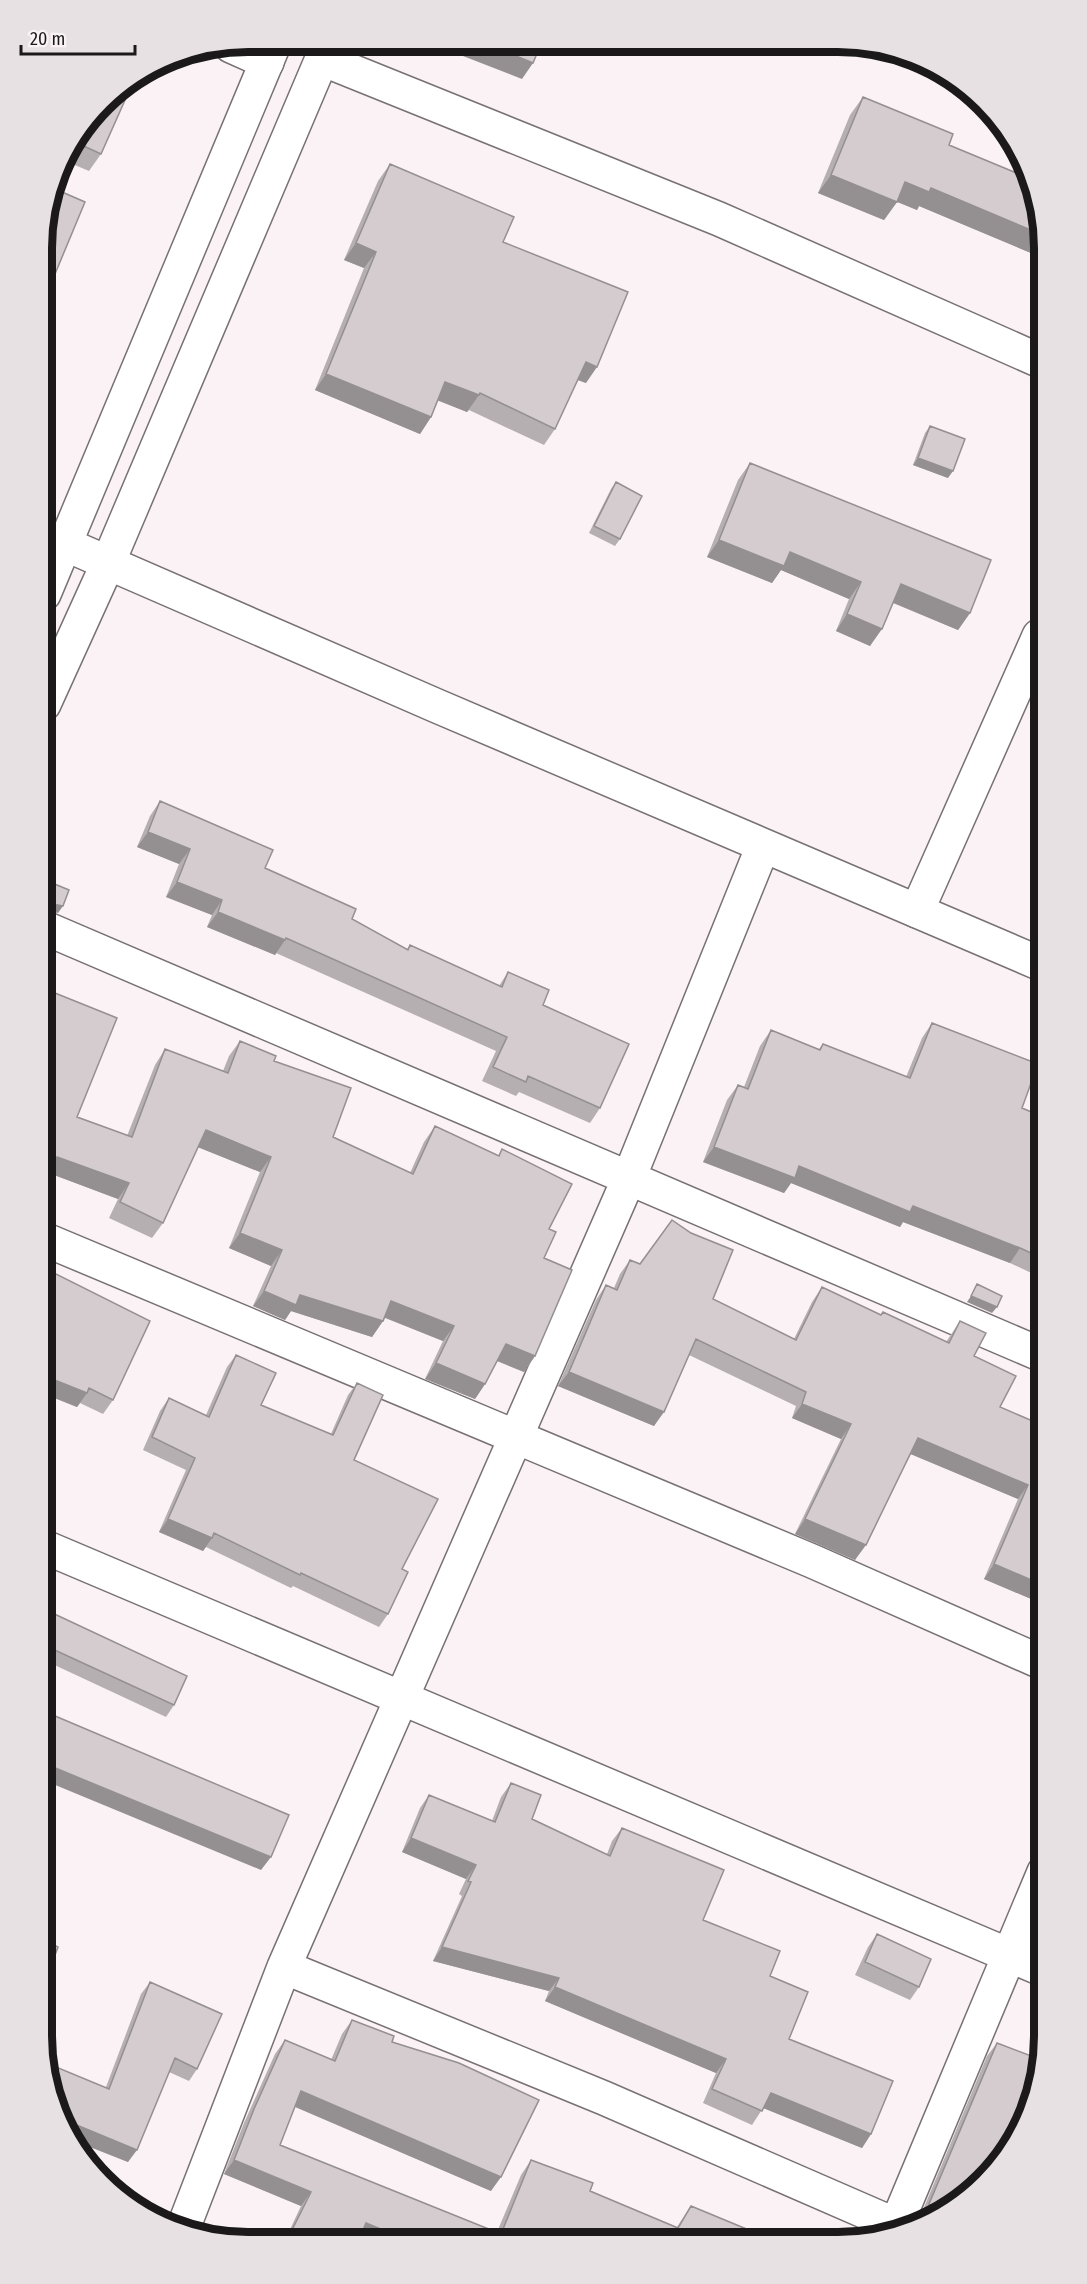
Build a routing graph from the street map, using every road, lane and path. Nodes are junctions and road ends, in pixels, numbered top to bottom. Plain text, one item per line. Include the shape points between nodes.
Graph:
1 (272, 53) edge
2 (324, 53) edge
3 (329, 53) edge
4 (1034, 358) edge
5 (54, 540) edge
6 (108, 563) junction
7 (1034, 649) edge
8 (53, 685) edge
9 (763, 846) junction
10 (917, 911) junction
11 (53, 931) edge
12 (1034, 961) edge
13 (629, 1178) junction
14 (52, 1243) edge
15 (1034, 1352) edge
16 (515, 1436) junction
17 (52, 1550) edge
18 (1034, 1659) edge
19 (401, 1700) junction
20 (1034, 1896) edge
21 (1009, 1955) junction
22 (1034, 1966) edge
23 (284, 1967) junction
24 (186, 2221) edge
25 (902, 2221) edge
26 (888, 2225) edge

1 - 5 street
2 - 6 street
3 - 4 street
5 - 6 street
6 - 8 street
6 - 9 street
7 - 10 street
9 - 10 street
9 - 13 street
10 - 12 street
11 - 13 street
13 - 15 street
13 - 16 street
14 - 16 street
16 - 18 street
16 - 19 street
17 - 19 street
19 - 21 street
19 - 23 street
20 - 21 street
21 - 22 street
21 - 25 street
23 - 24 street
23 - 26 street via 604,2098

